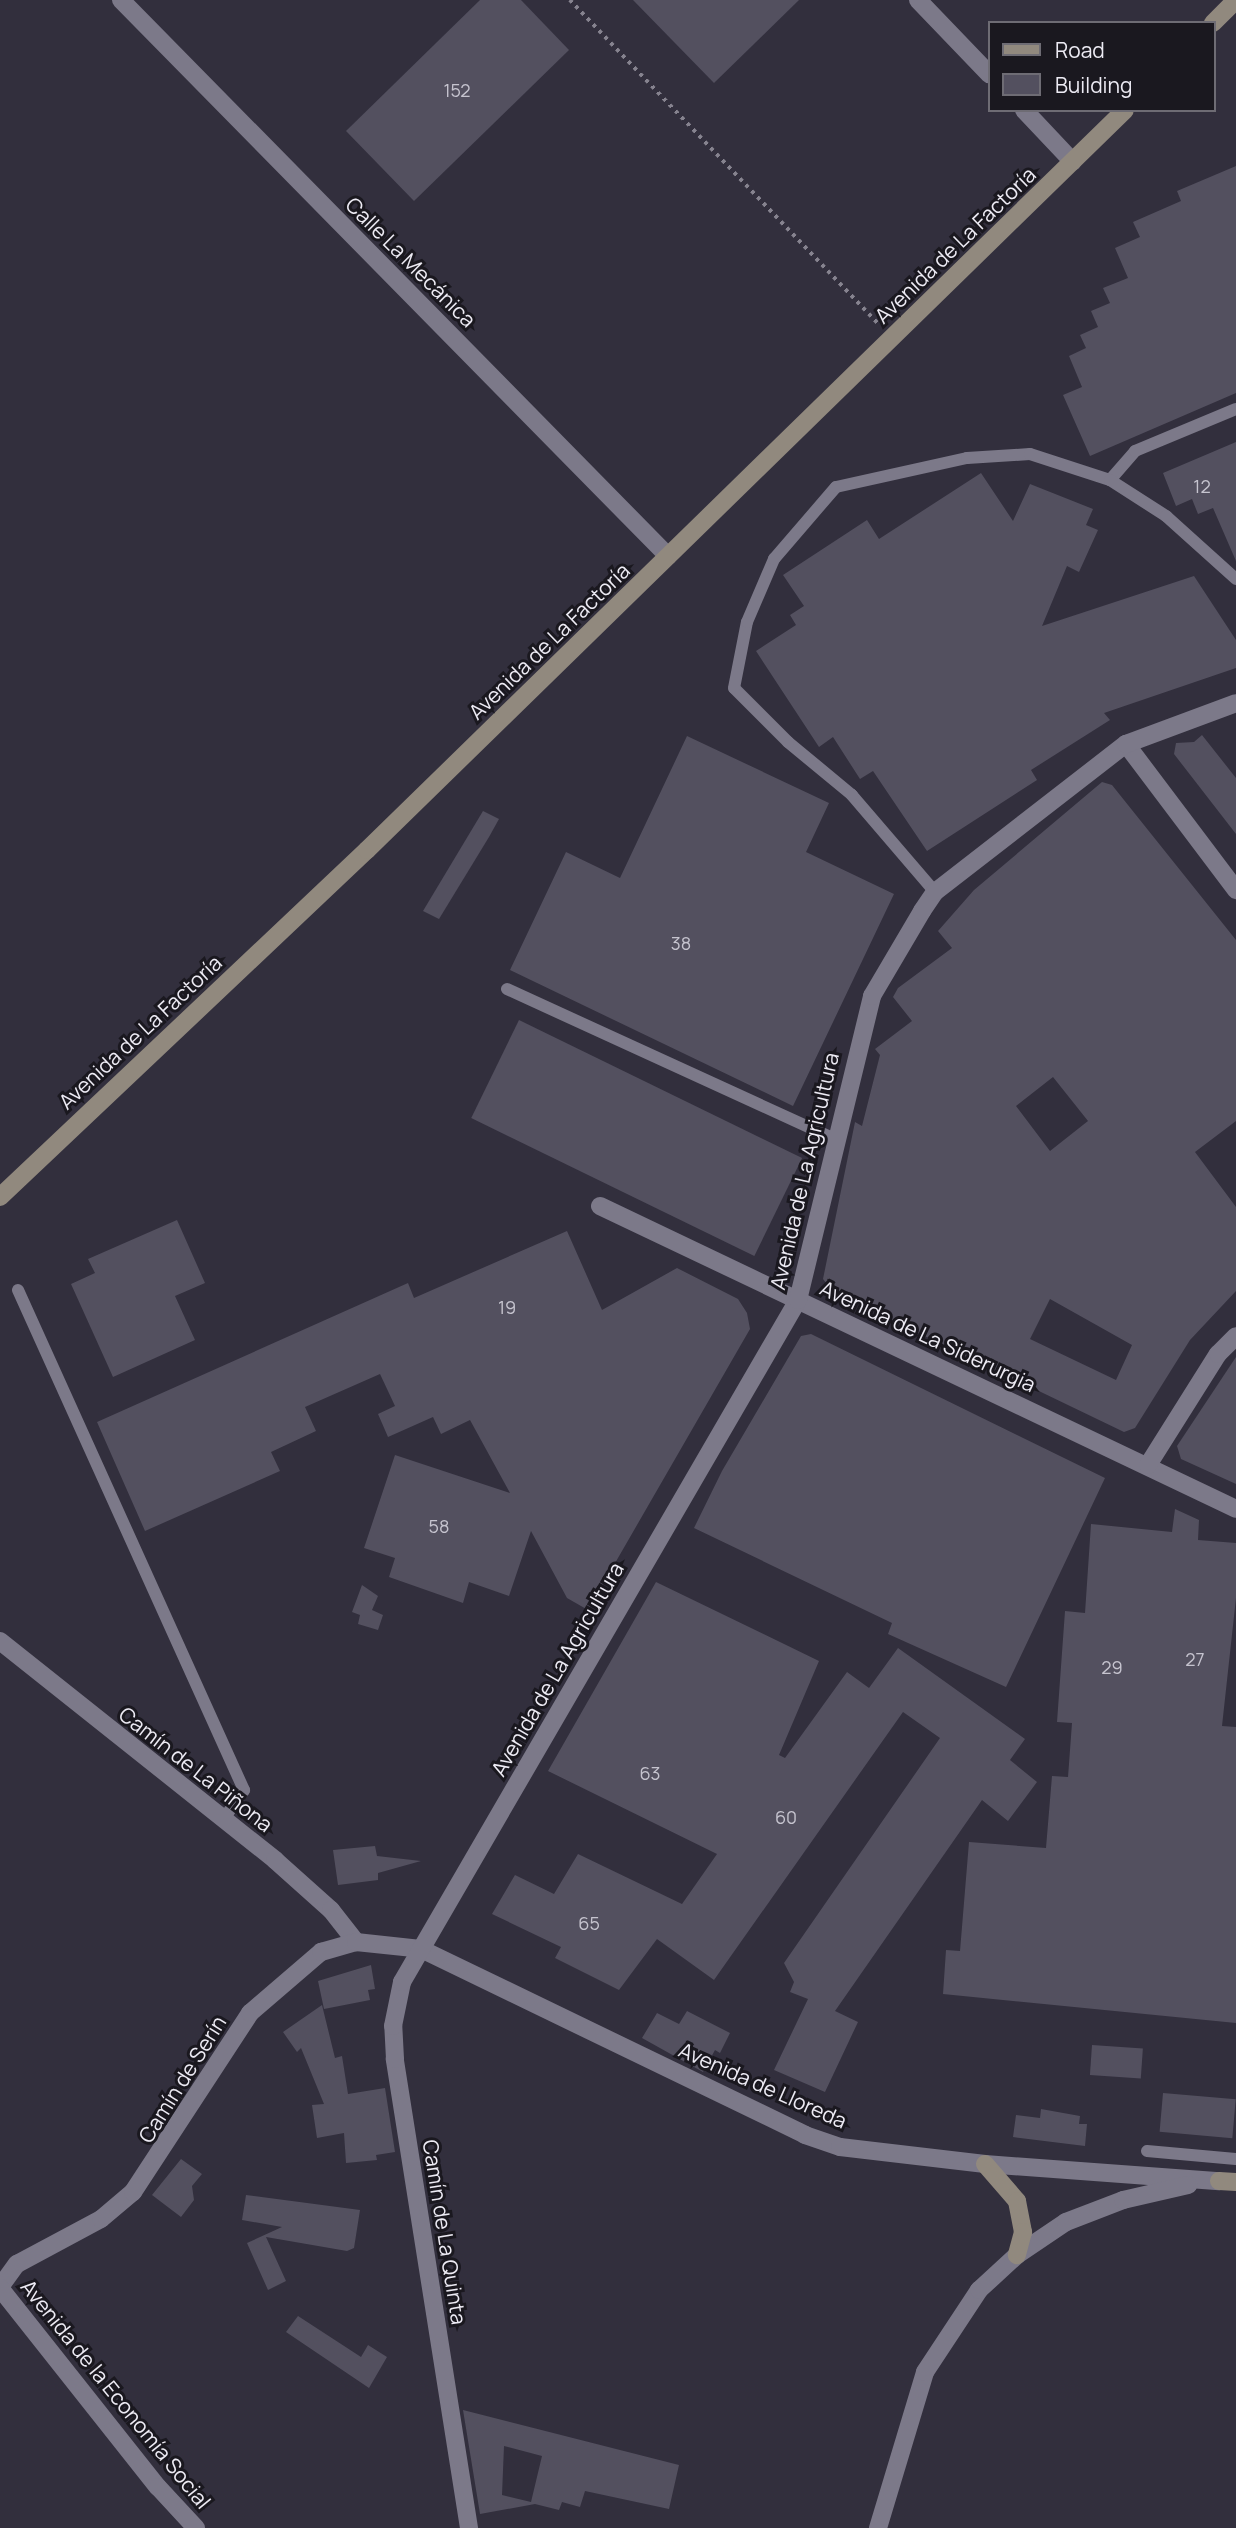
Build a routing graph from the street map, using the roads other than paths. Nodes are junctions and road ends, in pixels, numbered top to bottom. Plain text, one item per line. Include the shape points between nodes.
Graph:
1 (121, 0) edge
2 (918, 0) edge
3 (1236, 0) edge
4 (1215, 21) edge
5 (988, 73) edge
6 (1026, 112) edge
7 (1123, 112) edge
8 (1073, 162) junction
9 (1236, 409) edge
10 (1110, 480) junction
11 (668, 556) junction
12 (1236, 579) edge
13 (1236, 703) edge
14 (1126, 744) junction
15 (1236, 890) edge
16 (935, 892) junction
17 (507, 989) dead end
18 (835, 1139) junction
19 (0, 1197) edge
20 (600, 1206) dead end
21 (18, 1290) dead end
22 (798, 1300) junction
23 (1236, 1336) edge
24 (1147, 1465) junction
25 (1236, 1509) edge
26 (0, 1641) edge
27 (223, 1820) junction
28 (356, 1942) junction
29 (421, 1949) junction
30 (1147, 2151) dead end
31 (1236, 2159) edge
32 (985, 2164) junction
33 (1227, 2181) edge
34 (1017, 2255) junction
35 (0, 2288) edge
36 (196, 2528) edge
37 (469, 2528) edge
38 (878, 2528) edge

1 - 11 street, Calle La Mecánica
2 - 5 street
3 - 4 street
6 - 8 street
7 - 8 street, Avenida de La Factoría
8 - 11 street, Avenida de La Factoría
9 - 10 lane via 1135,451
10 - 12 lane via 1166,516
10 - 16 lane via 1030,454 967,458 836,486 774,559 747,622 734,688 788,742 852,795
11 - 19 street, Avenida de La Factoría via 367,850
13 - 14 street, Avenida de La Agricultura
14 - 15 street
14 - 16 street, Avenida de La Agricultura
16 - 18 street, Avenida de La Agricultura via 872,996
17 - 18 lane
18 - 22 street, Avenida de La Agricultura
20 - 22 street, Avenida de La Siderurgia
21 - 27 lane via 244,1790
22 - 24 street, Avenida de La Siderurgia
22 - 29 street, Avenida de La Agricultura
23 - 24 street via 1218,1354
24 - 25 street, Avenida de La Siderurgia
26 - 27 street, Camín de La Piñona
27 - 28 street, Camín de La Piñona via 331,1910
28 - 29 street, Camín de Serín
28 - 35 street, Camín de Serín via 321,1952 250,2013 133,2192 101,2219 17,2264
29 - 32 street, Avenida de Lloreda via 805,2135 877,2153
29 - 37 street, Camín de La Quinta via 397,2001 395,2059
30 - 31 lane
32 - 33 street, Avenida de Lloreda
32 - 34 street via 1017,2201 1023,2232
33 - 34 street via 1154,2191 1094,2209
34 - 38 street via 965,2307 925,2372
35 - 36 street, Avenida de la Economía Social

